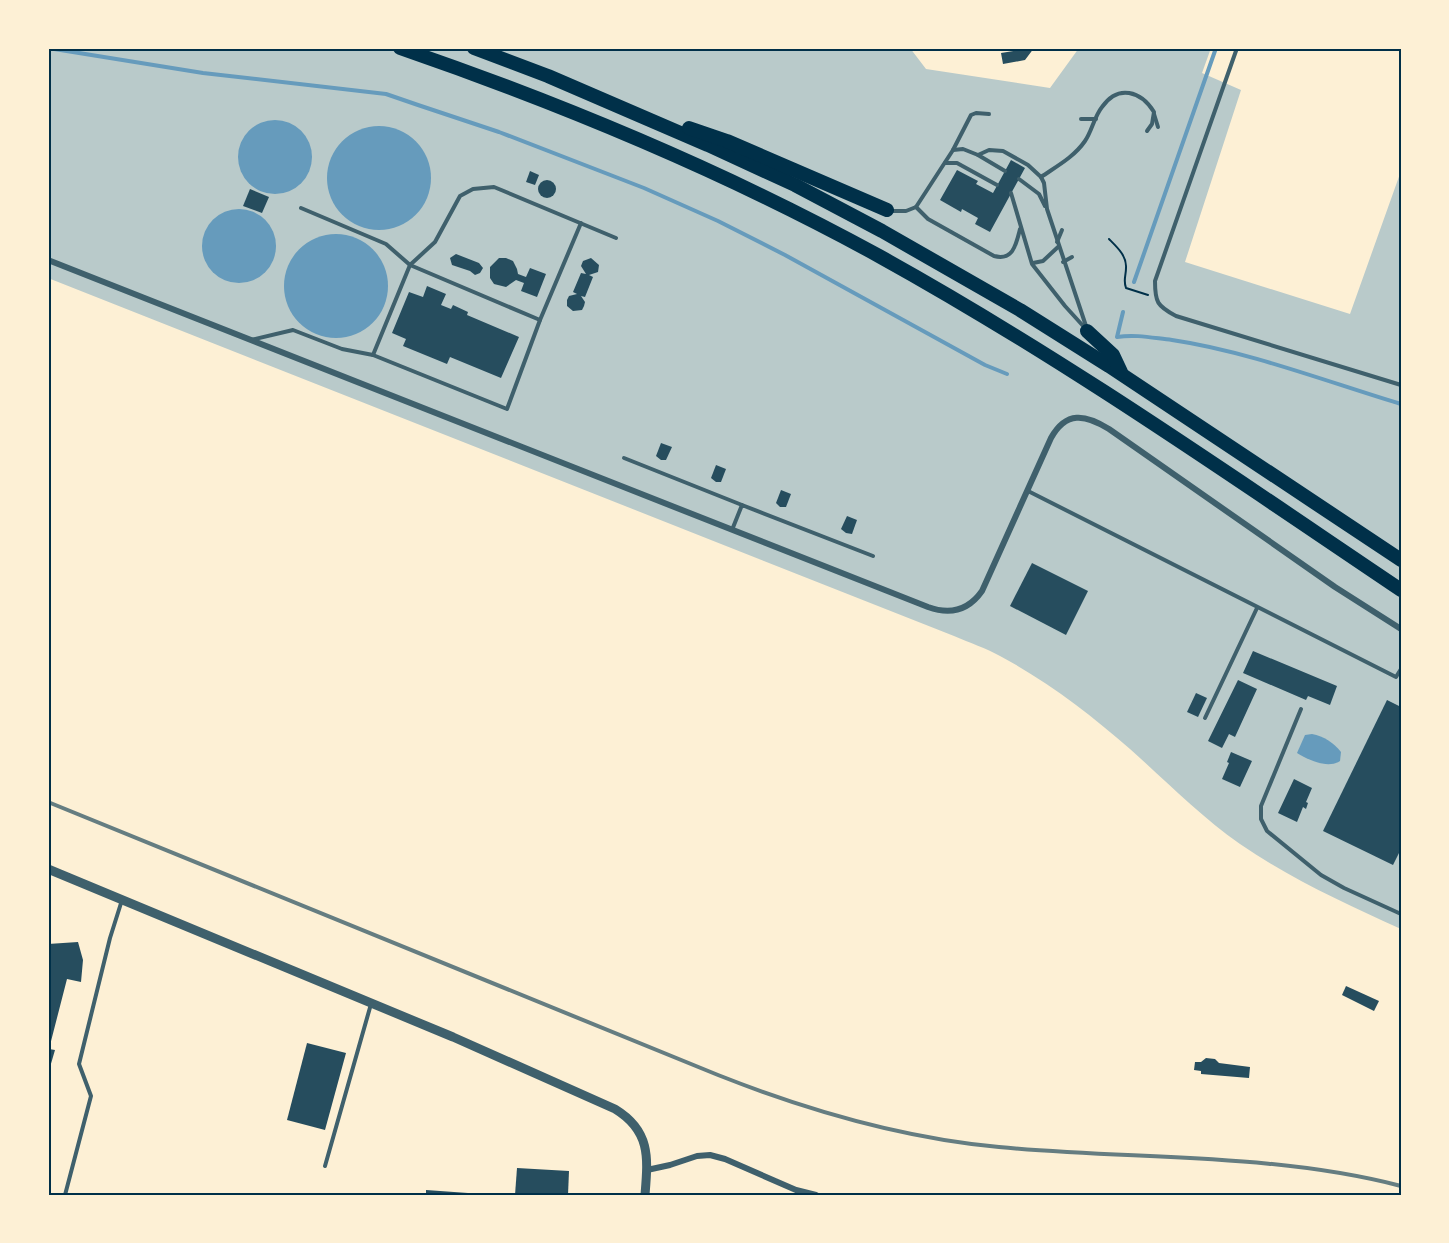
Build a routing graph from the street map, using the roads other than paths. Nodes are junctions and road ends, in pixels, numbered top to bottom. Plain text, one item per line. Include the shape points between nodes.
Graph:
1 (400, 48) edge
2 (474, 48) edge
3 (487, 48) edge
4 (1237, 48) edge
5 (528, 68) junction
6 (624, 108) junction
7 (1154, 112) junction
8 (989, 114) dead end
9 (1081, 119) dead end
10 (1096, 119) junction
11 (1158, 127) dead end
12 (1147, 131) dead end
13 (953, 150) junction
14 (978, 155) junction
15 (945, 163) junction
16 (1005, 171) dead end
17 (1041, 177) junction
18 (1019, 179) dead end
19 (997, 185) dead end
20 (1011, 193) dead end
21 (916, 207) junction
22 (301, 208) dead end
23 (1047, 209) junction
24 (887, 210) joint
25 (581, 223) junction
26 (1021, 226) junction
27 (1062, 230) dead end
28 (616, 238) dead end
29 (1058, 244) junction
30 (1072, 257) dead end
31 (48, 260) edge
32 (1063, 262) junction
33 (1032, 264) junction
34 (410, 265) junction
35 (540, 320) junction
36 (1087, 331) junction
37 (250, 340) junction
38 (373, 355) junction
39 (1122, 374) junction
40 (1401, 385) edge
41 (624, 458) dead end
42 (1028, 491) junction
43 (742, 505) junction
44 (732, 530) junction
45 (1349, 555) junction
46 (873, 556) dead end
47 (1401, 560) edge
48 (1401, 590) edge
49 (1401, 596) edge
50 (1257, 608) junction
51 (1401, 629) edge
52 (1401, 669) edge
53 (1301, 709) dead end
54 (1205, 718) dead end
55 (48, 869) edge
56 (122, 900) junction
57 (1401, 914) edge
58 (371, 1003) junction
59 (325, 1166) dead end
60 (647, 1170) junction
61 (65, 1195) edge
62 (645, 1195) edge
63 (816, 1195) edge

1 - 45 highway via 563,108 676,156 879,257 1097,388
2 - 5 highway
3 - 5 highway
4 - 40 lane via 1155,281 1155,297 1161,308 1176,316
5 - 6 highway
6 - 24 highway via 720,138
6 - 39 highway via 745,161 848,213 1020,310
7 - 10 lane via 1148,102 1129,92 1108,100
7 - 11 lane
7 - 12 lane
8 - 13 lane via 971,115
9 - 10 lane
10 - 17 lane via 1073,156
13 - 14 lane
13 - 15 lane
14 - 16 lane
14 - 17 lane via 989,150 1003,151
15 - 19 lane via 957,163
15 - 21 lane
17 - 23 lane
18 - 23 lane via 1039,194
20 - 26 lane
21 - 24 lane via 906,212
21 - 26 lane via 928,219 1002,258 1015,248
22 - 34 lane via 387,244
23 - 29 lane
25 - 28 lane
25 - 34 lane via 494,187 473,189 460,196 435,242
25 - 35 lane
26 - 33 lane
27 - 29 lane
29 - 32 lane
29 - 33 lane via 1049,258
30 - 32 lane
31 - 37 street
32 - 36 lane
33 - 36 lane
34 - 35 lane
34 - 38 lane
35 - 38 lane via 507,409
36 - 39 highway via 1113,355
37 - 38 lane via 293,330 342,349
37 - 44 street
39 - 47 highway
41 - 43 lane
42 - 44 street via 982,591 973,602 956,611 928,607
42 - 50 lane
42 - 51 street via 1058,427 1072,418 1089,419
43 - 44 lane
43 - 46 lane
45 - 48 highway
45 - 49 highway
50 - 52 lane via 1396,676
50 - 54 lane
53 - 57 lane via 1261,806 1263,825 1270,835 1329,880
55 - 56 street
56 - 58 street
56 - 61 lane via 79,1064 91,1096
58 - 59 lane
58 - 60 street via 622,1113 643,1139
60 - 62 street
60 - 63 street via 710,1155

